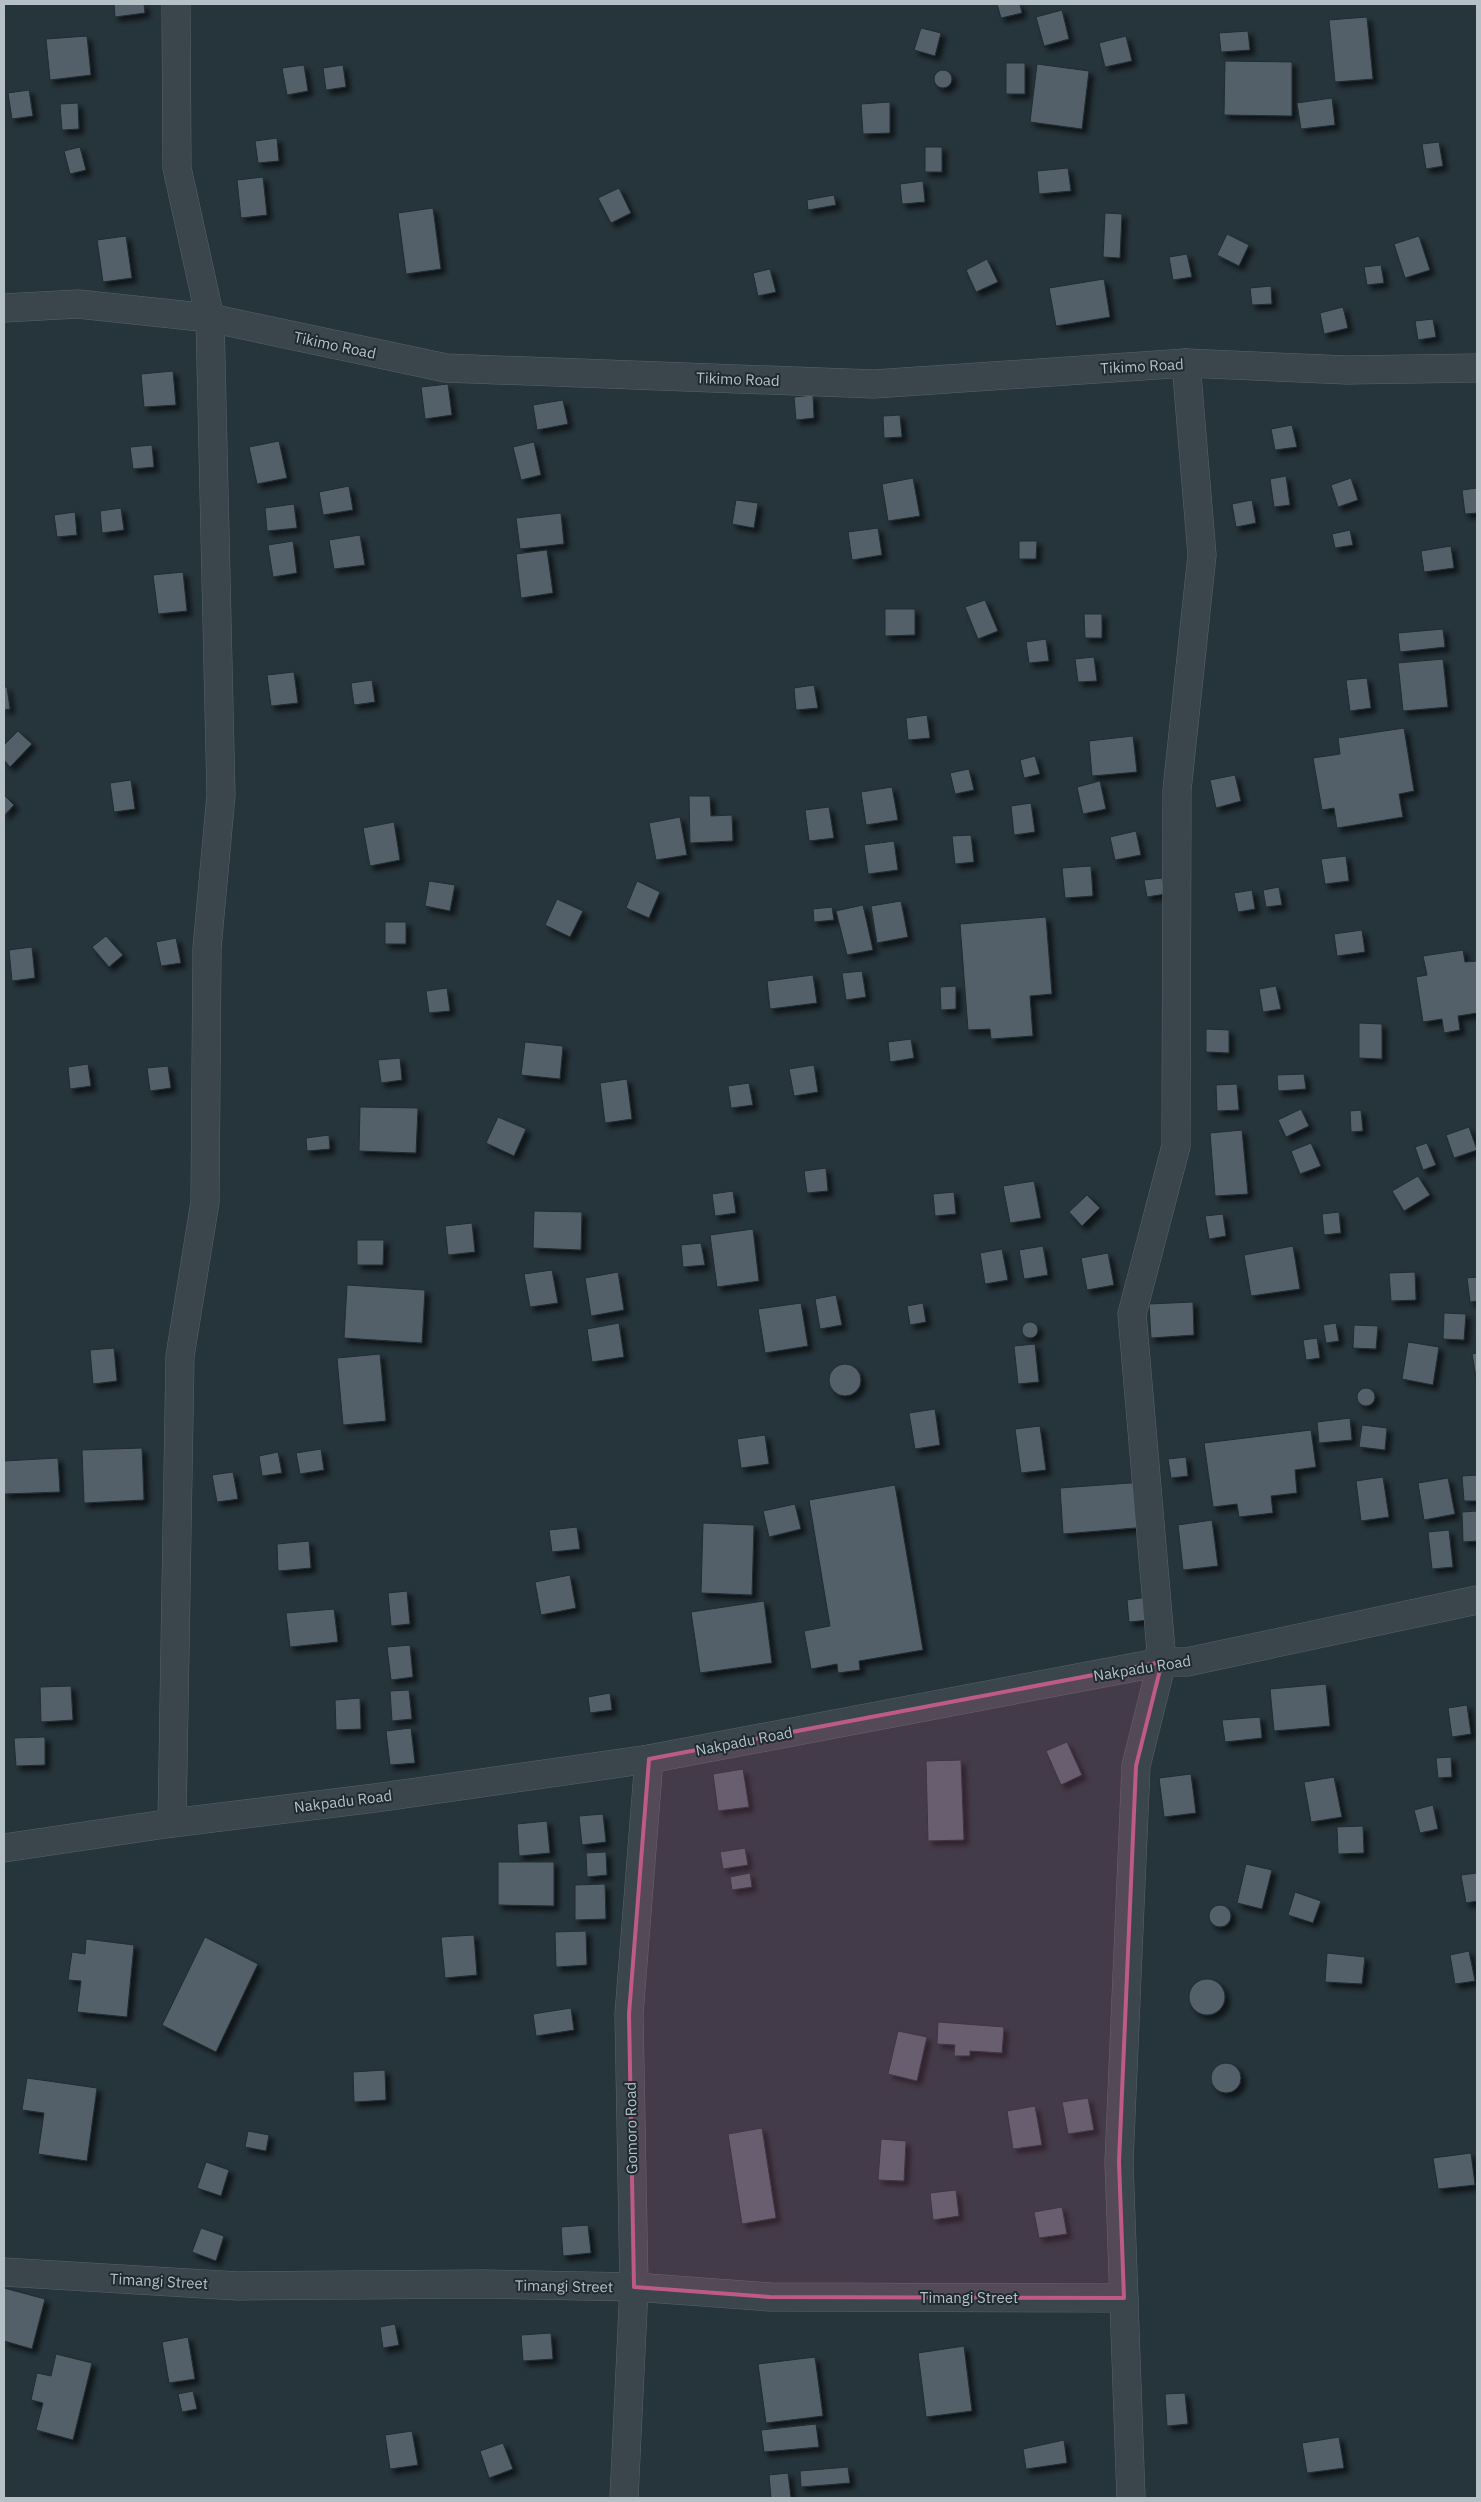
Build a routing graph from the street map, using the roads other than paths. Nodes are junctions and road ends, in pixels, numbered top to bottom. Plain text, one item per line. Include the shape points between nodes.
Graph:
1 (176, 4) edge
2 (4, 308) edge
3 (210, 318) junction
4 (1186, 363) junction
5 (1477, 368) edge
6 (1477, 1600) edge
7 (1162, 1662) junction
8 (649, 1759) junction
9 (172, 1823) junction
10 (4, 1848) edge
11 (4, 2272) edge
12 (634, 2287) junction
13 (1124, 2298) junction
14 (624, 2498) edge
15 (1131, 2498) edge

1 - 3 street via 177,168
2 - 3 street, Tikimo Road via 78,304
3 - 4 street, Tikimo Road via 446,368 874,384
3 - 9 street via 221,795 207,948 205,1202 180,1356
4 - 5 street, Tikimo Road via 1347,370
4 - 7 street via 1202,555 1178,790 1176,1146 1132,1314
6 - 7 street, Nakpadu Road via 1187,1662
7 - 8 street, Nakpadu Road
7 - 13 street via 1136,1766 1119,2162
8 - 9 street, Nakpadu Road
8 - 12 street, Gomoro Road via 629,2014
9 - 10 street, Nakpadu Road
11 - 12 street, Timangi Street via 238,2286 482,2284
12 - 13 street, Timangi Street via 770,2297
12 - 14 street, Gomoro Road
13 - 15 street

